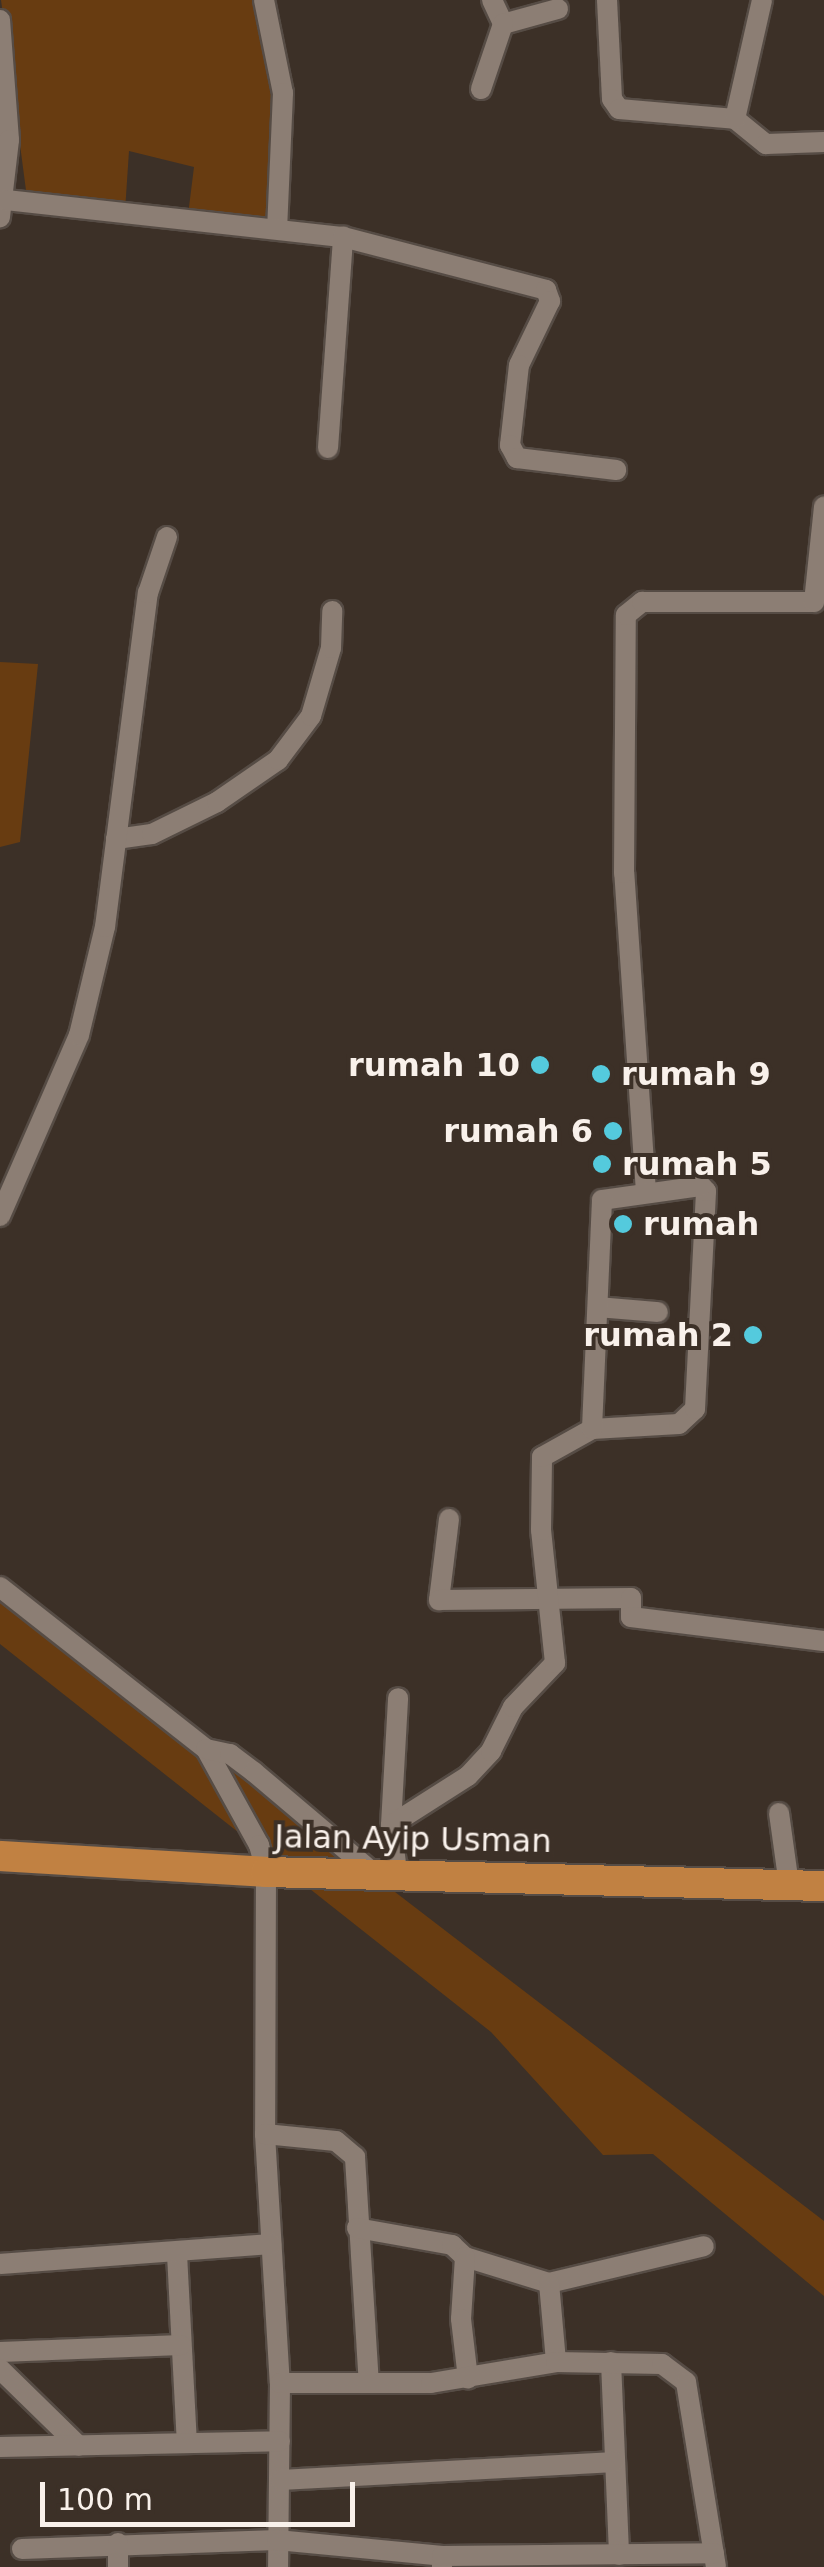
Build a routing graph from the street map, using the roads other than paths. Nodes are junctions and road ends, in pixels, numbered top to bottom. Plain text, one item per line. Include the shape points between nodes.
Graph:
1 (264, 0) edge
2 (492, 0) edge
3 (607, 0) edge
4 (762, 0) edge
5 (558, 9) dead end
6 (0, 20) edge
7 (503, 24) junction
8 (481, 89) dead end
9 (4, 93) edge
10 (735, 119) junction
11 (824, 142) edge
12 (3, 208) edge
13 (277, 229) junction
14 (343, 237) junction
15 (328, 448) dead end
16 (616, 470) dead end
17 (824, 507) edge
18 (167, 536) dead end
19 (332, 611) dead end
20 (116, 840) junction
21 (646, 1192) junction
22 (0, 1216) edge
23 (598, 1307) junction
24 (658, 1312) dead end
25 (592, 1429) junction
26 (449, 1519) dead end
27 (0, 1587) edge
28 (549, 1598) junction
29 (824, 1641) edge
30 (398, 1698) dead end
31 (206, 1749) junction
32 (779, 1813) dead end
33 (391, 1826) junction
34 (0, 1856) edge
35 (384, 1871) junction
36 (266, 1872) junction
37 (788, 1885) junction
38 (824, 1886) edge
39 (265, 2134) junction
40 (358, 2228) junction
41 (270, 2244) junction
42 (704, 2246) dead end
43 (177, 2254) junction
44 (465, 2257) junction
45 (0, 2264) edge
46 (549, 2283) junction
47 (182, 2345) junction
48 (0, 2352) edge
49 (556, 2362) junction
50 (611, 2362) junction
51 (0, 2368) edge
52 (468, 2379) junction
53 (280, 2383) junction
54 (370, 2383) junction
55 (280, 2441) junction
56 (188, 2442) junction
57 (78, 2446) junction
58 (0, 2447) edge
59 (615, 2462) junction
60 (280, 2480) junction
61 (276, 2540) junction
62 (118, 2543) junction
63 (22, 2549) dead end
64 (619, 2555) junction
65 (360, 2560) edge
66 (715, 2560) edge
67 (442, 2561) edge
68 (118, 2567) edge
69 (278, 2567) edge

1 - 13 street via 283,92
2 - 7 street
3 - 10 street via 614,105
4 - 10 street
5 - 7 street
6 - 9 street
7 - 8 street
9 - 12 street
10 - 11 street via 766,144
12 - 13 street
13 - 14 street
14 - 15 street
14 - 16 street via 546,290 550,301 519,366 510,445 518,458
17 - 21 street via 814,602 642,602 626,615 624,873
18 - 20 street via 148,593
19 - 20 street via 332,648 311,716 278,760 152,834
20 - 22 street via 104,927 70,1063
21 - 23 street via 602,1200
21 - 25 street via 702,1186 706,1191 695,1409 678,1424
23 - 24 street
23 - 25 street
25 - 28 street via 542,1457 540,1530
26 - 28 street via 439,1600
27 - 31 street
28 - 29 street via 630,1598 631,1617
28 - 33 street via 554,1663 546,1677 513,1707 491,1751 468,1776
30 - 33 street
31 - 35 street via 230,1754
31 - 36 street via 260,1844
32 - 37 street
33 - 35 street
34 - 36 main road, Jalan Ayip Usman
35 - 36 main road, Jalan Ayip Usman
35 - 37 main road, Jalan Ayip Usman
36 - 39 street
37 - 38 main road, Jalan Ayip Usman
39 - 40 street via 350,2146
39 - 41 street
40 - 44 street via 452,2246
40 - 54 street
41 - 43 street
41 - 53 street
42 - 46 street
43 - 45 street
43 - 47 street
44 - 46 street
44 - 52 street via 461,2319
46 - 49 street
47 - 48 street
47 - 56 street
49 - 50 street
49 - 52 street
50 - 59 street
50 - 66 street via 662,2364 686,2382
51 - 57 street
52 - 54 street
53 - 54 street
53 - 55 street
55 - 56 street
55 - 60 street
56 - 57 street
57 - 58 street
59 - 60 street
59 - 64 street
60 - 61 street
61 - 62 street
61 - 65 street
61 - 69 street
62 - 63 street
62 - 68 street
64 - 66 street
64 - 67 street
65 - 67 street

